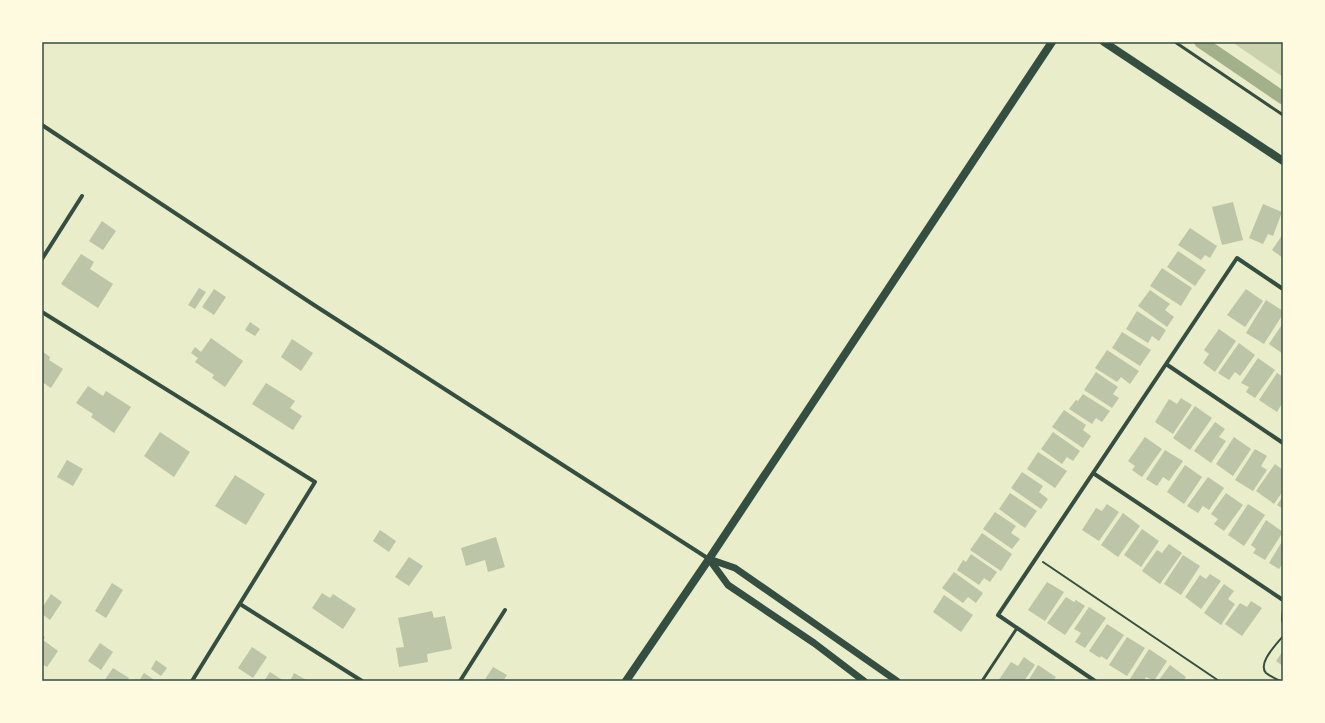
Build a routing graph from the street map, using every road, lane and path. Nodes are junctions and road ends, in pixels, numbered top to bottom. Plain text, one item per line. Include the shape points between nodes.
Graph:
1 (1052, 42) edge
2 (1104, 42) edge
3 (1175, 42) edge
4 (1283, 115) edge
5 (42, 125) edge
6 (1283, 161) edge
7 (82, 196) dead end
8 (42, 259) edge
9 (1283, 289) edge
10 (42, 312) edge
11 (1166, 364) junction
12 (1283, 443) edge
13 (1093, 473) junction
14 (1037, 557) junction
15 (709, 559) junction
16 (1283, 600) edge
17 (240, 604) junction
18 (1283, 608) edge
19 (505, 610) dead end
20 (1283, 624) edge
21 (1017, 628) junction
22 (1283, 636) edge
23 (192, 681) edge
24 (362, 681) edge
25 (460, 681) edge
26 (626, 681) edge
27 (864, 681) edge
28 (897, 681) edge
29 (982, 681) edge
30 (1095, 681) edge
31 (1219, 681) edge
32 (1280, 681) edge

1 - 15 main road
2 - 6 main road
3 - 4 lane
5 - 15 street via 321,309
7 - 8 street
9 - 11 street via 1237,258
10 - 17 street via 315,482
11 - 12 street
11 - 13 street
13 - 14 street
13 - 16 street
14 - 21 street via 998,615
14 - 31 path
15 - 26 main road
15 - 27 street via 728,585 814,643
15 - 28 street via 735,568
17 - 23 street
17 - 24 street
18 - 20 path
19 - 25 street
21 - 29 lane
21 - 30 street
22 - 32 path via 1263,664 1266,673

